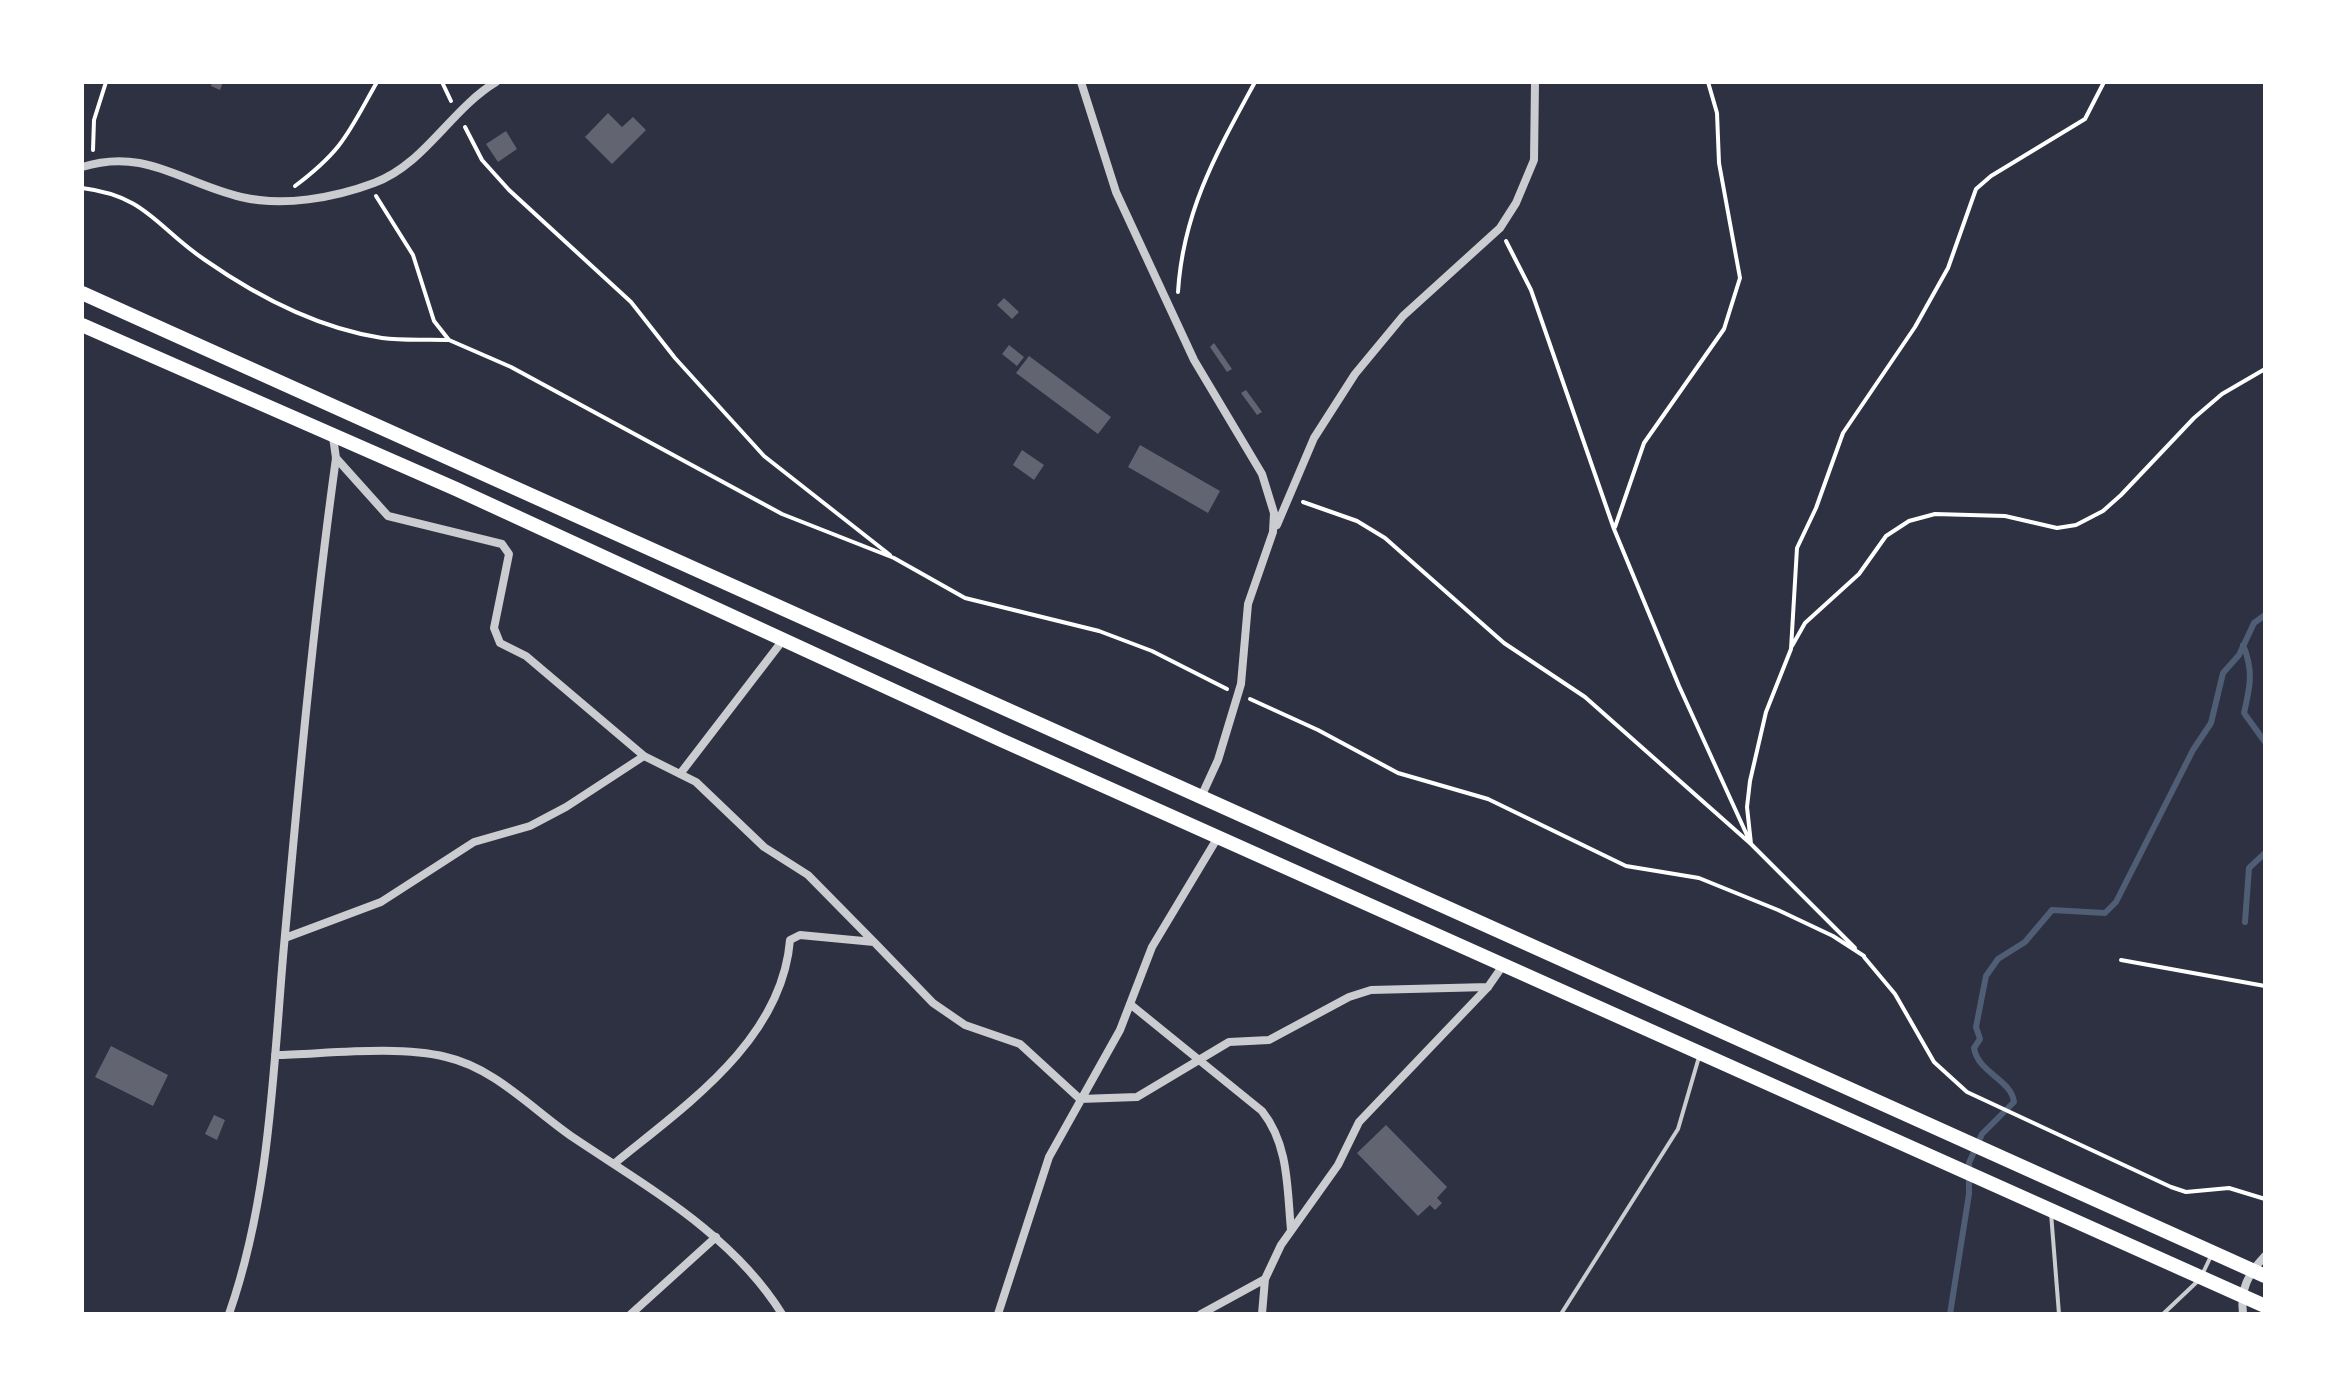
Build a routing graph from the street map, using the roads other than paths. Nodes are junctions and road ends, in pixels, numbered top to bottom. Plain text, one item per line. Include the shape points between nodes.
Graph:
1 (496, 82) edge
2 (1081, 82) edge
3 (1535, 82) edge
4 (82, 167) edge
5 (82, 293) edge
6 (82, 325) edge
7 (333, 437) junction
8 (336, 458) junction
9 (1273, 532) junction
10 (783, 640) junction
11 (644, 756) junction
12 (680, 774) junction
13 (1201, 797) junction
14 (1218, 837) junction
15 (285, 938) junction
16 (874, 942) junction
17 (1504, 964) junction
18 (1488, 987) junction
19 (1130, 1004) junction
20 (275, 1055) junction
21 (1699, 1055) junction
22 (1197, 1060) junction
23 (1080, 1099) junction
24 (615, 1163) junction
25 (2051, 1213) junction
26 (1291, 1230) junction
27 (716, 1237) junction
28 (2213, 1252) junction
29 (2265, 1256) edge
30 (2258, 1273) edge
31 (1265, 1279) junction
32 (2200, 1279) junction
33 (2241, 1295) junction
34 (233, 1302) junction
35 (2265, 1306) edge
36 (229, 1314) edge
37 (240, 1314) edge
38 (631, 1314) edge
39 (782, 1314) edge
40 (998, 1314) edge
41 (1201, 1314) edge
42 (1262, 1314) edge
43 (1561, 1314) edge
44 (2059, 1314) edge
45 (2163, 1314) edge
46 (2243, 1314) edge

1 - 4 street via 472,97 417,156 369,185 317,200 243,198 136,160
2 - 9 street via 1116,192 1194,360 1262,474 1274,513
3 - 9 street via 1534,160 1516,203 1500,228 1403,316 1355,374 1314,438
5 - 13 highway
6 - 7 highway
7 - 8 street
7 - 10 highway
8 - 11 street via 388,516 502,544 509,554 494,628 500,643 526,656
8 - 15 street via 306,700
9 - 13 street via 1248,604 1238,694
10 - 12 street
10 - 14 highway
11 - 12 street
11 - 15 street via 530,826 474,842 381,902
12 - 16 street via 696,782 764,847 808,875
13 - 28 highway
14 - 17 highway
14 - 19 street via 1152,947
15 - 20 street
16 - 23 street via 933,1003 965,1025 1020,1044
16 - 24 street via 800,935 790,940 780,991 754,1032 705,1090
17 - 18 street
17 - 21 highway
18 - 22 street via 1371,990 1269,1040 1229,1042
18 - 26 street via 1359,1122 1338,1165
19 - 22 street
19 - 23 street
20 - 24 street via 446,1057 480,1069
20 - 34 street via 261,1185
21 - 25 highway
21 - 43 lane via 1678,1129
22 - 23 street via 1137,1097
22 - 26 street via 1276,1128 1284,1154
23 - 40 street via 1049,1157
24 - 27 street
25 - 32 highway
25 - 44 lane
26 - 31 street
27 - 38 street
27 - 39 street via 765,1287
28 - 30 highway
28 - 32 lane
29 - 30 street
30 - 33 street
31 - 41 street
31 - 42 street
32 - 33 highway
32 - 45 lane
33 - 35 highway
33 - 46 street
34 - 36 street
34 - 37 street

